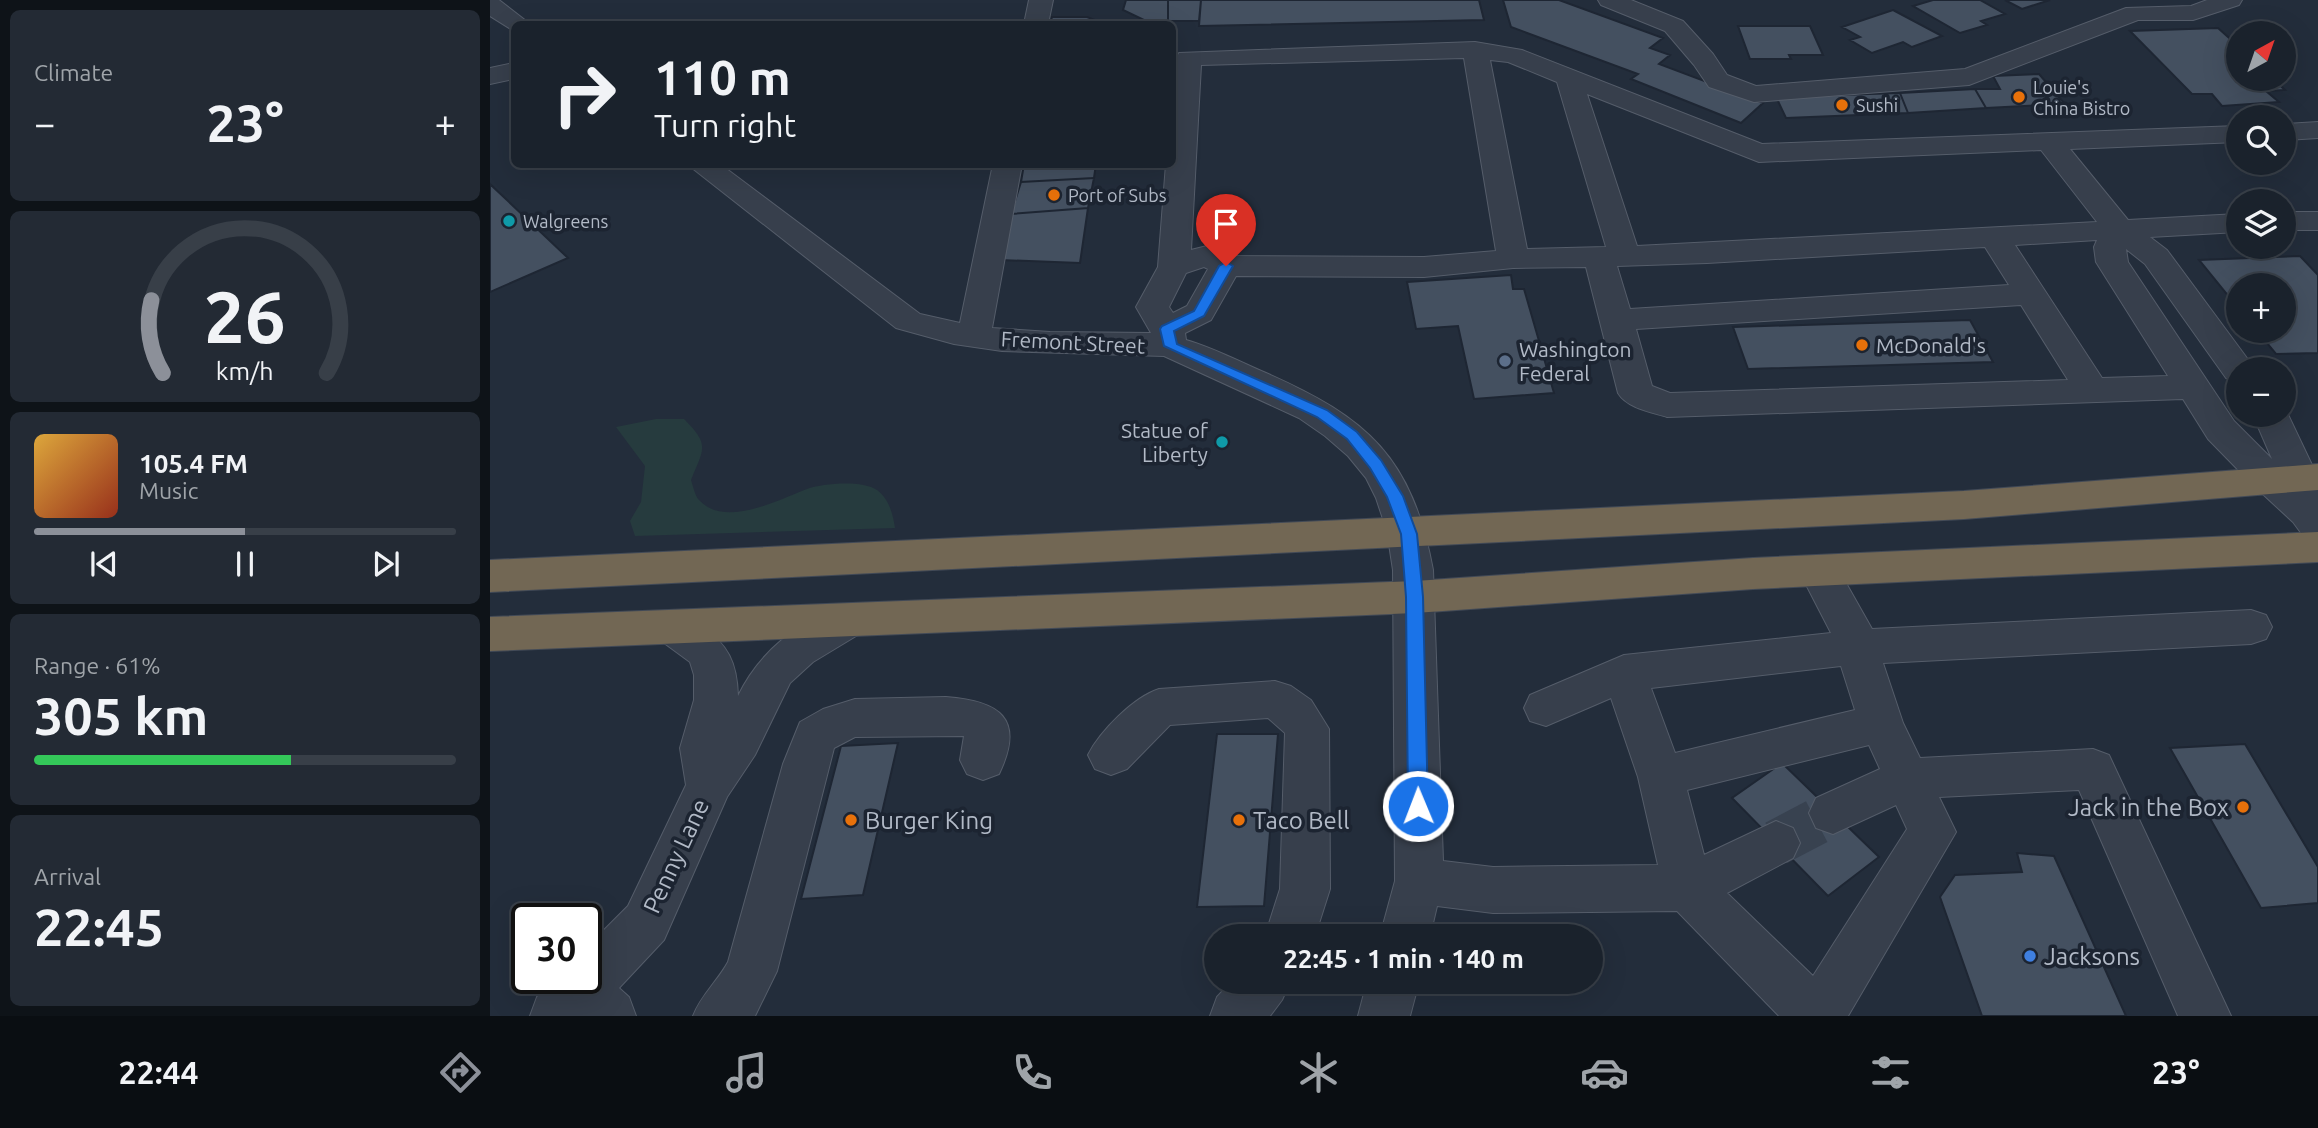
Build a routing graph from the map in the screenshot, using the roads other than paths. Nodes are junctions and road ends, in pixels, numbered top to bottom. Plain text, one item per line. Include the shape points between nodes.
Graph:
1 (1041, 0) edge
2 (1610, 0) edge
3 (2230, 0) edge
4 (490, 5) edge
5 (514, 21) edge
6 (1037, 21) edge
7 (1475, 50) junction
8 (511, 72) edge
9 (490, 76) edge
10 (1569, 78) junction
11 (2318, 130) edge
12 (2296, 131) edge
13 (2226, 134) edge
14 (2048, 141) junction
15 (706, 168) edge
16 (1007, 168) edge
17 (2296, 221) edge
18 (2318, 221) edge
19 (2226, 224) edge
20 (2118, 228) junction
21 (1993, 236) junction
22 (1611, 256) junction
23 (1513, 259) junction
24 (1226, 266) junction
25 (1174, 267) junction
26 (2031, 294) junction
27 (1615, 320) junction
28 (974, 335) junction
29 (1169, 337) junction
30 (2229, 357) edge
31 (2194, 387) junction
32 (2092, 390) junction
33 (2276, 427) edge
34 (2305, 504) edge
35 (1409, 534) junction
36 (1819, 571) junction
37 (490, 576) edge
38 (1415, 597) junction
39 (846, 621) junction
40 (2251, 627) dead end
41 (675, 628) junction
42 (490, 634) edge
43 (1857, 647) junction
44 (1624, 673) junction
45 (1546, 708) dead end
46 (1881, 723) junction
47 (1111, 755) dead end
48 (984, 760) dead end
49 (1661, 777) junction
50 (1905, 779) junction
51 (709, 785) junction
52 (1833, 813) tunnel mouth
53 (1776, 843) tunnel mouth
54 (1419, 881) junction
55 (1688, 888) junction
56 (1294, 924) edge
57 (1408, 924) edge
58 (1254, 994) edge
59 (1390, 994) edge
60 (583, 1007) edge
61 (719, 1016) edge
62 (1236, 1016) edge
63 (1384, 1016) edge
64 (1817, 1016) edge
65 (2205, 1016) edge

1 - 6 street
2 - 3 street via 1674,26 1718,81 1754,94 1969,77 2135,13 2193,13
4 - 5 street
7 - 10 street via 1513,55
7 - 23 street
7 - 25 street via 1188,58
8 - 9 street
10 - 14 street via 1759,153
10 - 22 street
11 - 12 street
13 - 14 street
14 - 20 street
15 - 28 street, Fremont Street via 908,321 936,331
16 - 28 street
17 - 18 street
19 - 20 street
20 - 21 street
20 - 30 street via 2156,257
20 - 31 street via 2110,247 2112,262
21 - 22 street
21 - 26 street
22 - 23 street
22 - 27 street
23 - 24 street via 1424,267
24 - 25 street via 1207,256
24 - 29 street via 1199,313
25 - 29 street via 1152,307
26 - 27 street
26 - 32 street
27 - 32 street via 1636,393 1667,405
28 - 29 street, Fremont Street via 1025,342
29 - 35 street, Fremont Street via 1322,414 1352,436 1395,496
31 - 32 street
31 - 34 street via 2221,430
33 - 34 street
34 - 35 highway via 1964,505
34 - 36 highway
35 - 37 highway
35 - 38 street, Fremont Street
36 - 38 highway
36 - 43 street
38 - 39 highway
38 - 54 street, Fremont Street
39 - 41 highway
39 - 51 street, Penny Lane via 798,650 775,671 739,741
40 - 43 street
41 - 42 highway
41 - 51 street, Penny Lane via 707,652 716,675 716,700 703,748
43 - 44 street
43 - 46 street
44 - 45 street
44 - 49 street
46 - 49 street
46 - 50 street
47 - 56 street via 1159,707 1275,699 1295,713 1307,729 1304,889
48 - 61 street via 987,728 975,718 855,718 816,736 751,971 733,1003
49 - 55 street
50 - 52 street
50 - 64 street via 1932,832
50 - 65 street via 2094,769
51 - 60 street, Penny Lane via 646,923
53 - 55 street
54 - 55 street via 1493,890
54 - 57 street, Fremont Street
55 - 64 street
58 - 62 street
59 - 63 street

